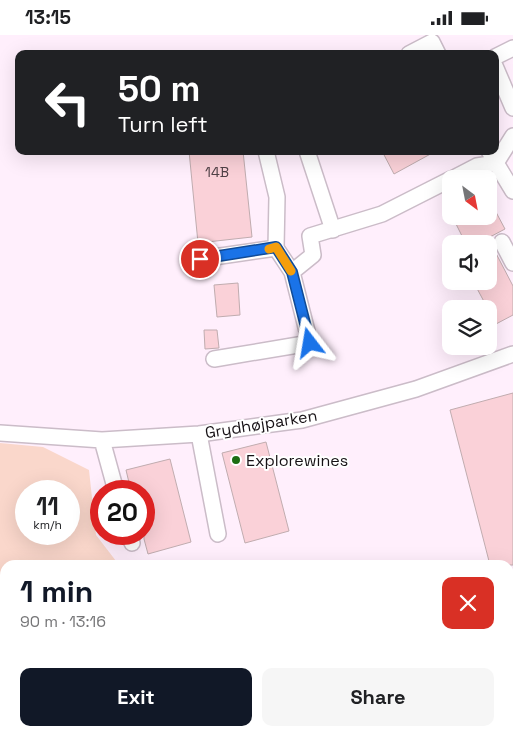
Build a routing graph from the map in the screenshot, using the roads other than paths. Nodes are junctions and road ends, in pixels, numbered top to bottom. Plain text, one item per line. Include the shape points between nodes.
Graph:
1 (513, 48) edge
2 (417, 50) edge
3 (436, 50) edge
4 (499, 55) edge
5 (499, 75) edge
6 (513, 108) edge
7 (513, 136) edge
8 (499, 150) edge
9 (267, 155) edge
10 (308, 155) edge
11 (492, 157) edge
12 (469, 170) edge
13 (442, 184) edge
14 (513, 191) edge
15 (333, 230) junction
16 (502, 242) dead end
17 (276, 247) junction
18 (200, 259) dead end
19 (513, 263) edge
20 (292, 272) junction
21 (513, 354) edge
22 (214, 359) dead end
23 (0, 433) edge
24 (199, 434) junction
25 (102, 440) junction
26 (113, 480) edge
27 (218, 534) dead end

1 - 4 street
2 - 3 street via 432,42
5 - 6 street
7 - 8 street
9 - 17 street via 277,197
10 - 15 street
11 - 12 street
11 - 14 street
13 - 15 street via 382,214
15 - 20 street via 310,236 313,255
16 - 19 street
17 - 18 street
17 - 20 street
20 - 22 street via 310,343
21 - 24 street, Grydhøjparken via 416,389 302,420
23 - 25 street, Grydhøjparken
24 - 25 street, Grydhøjparken
24 - 27 street
25 - 26 street

